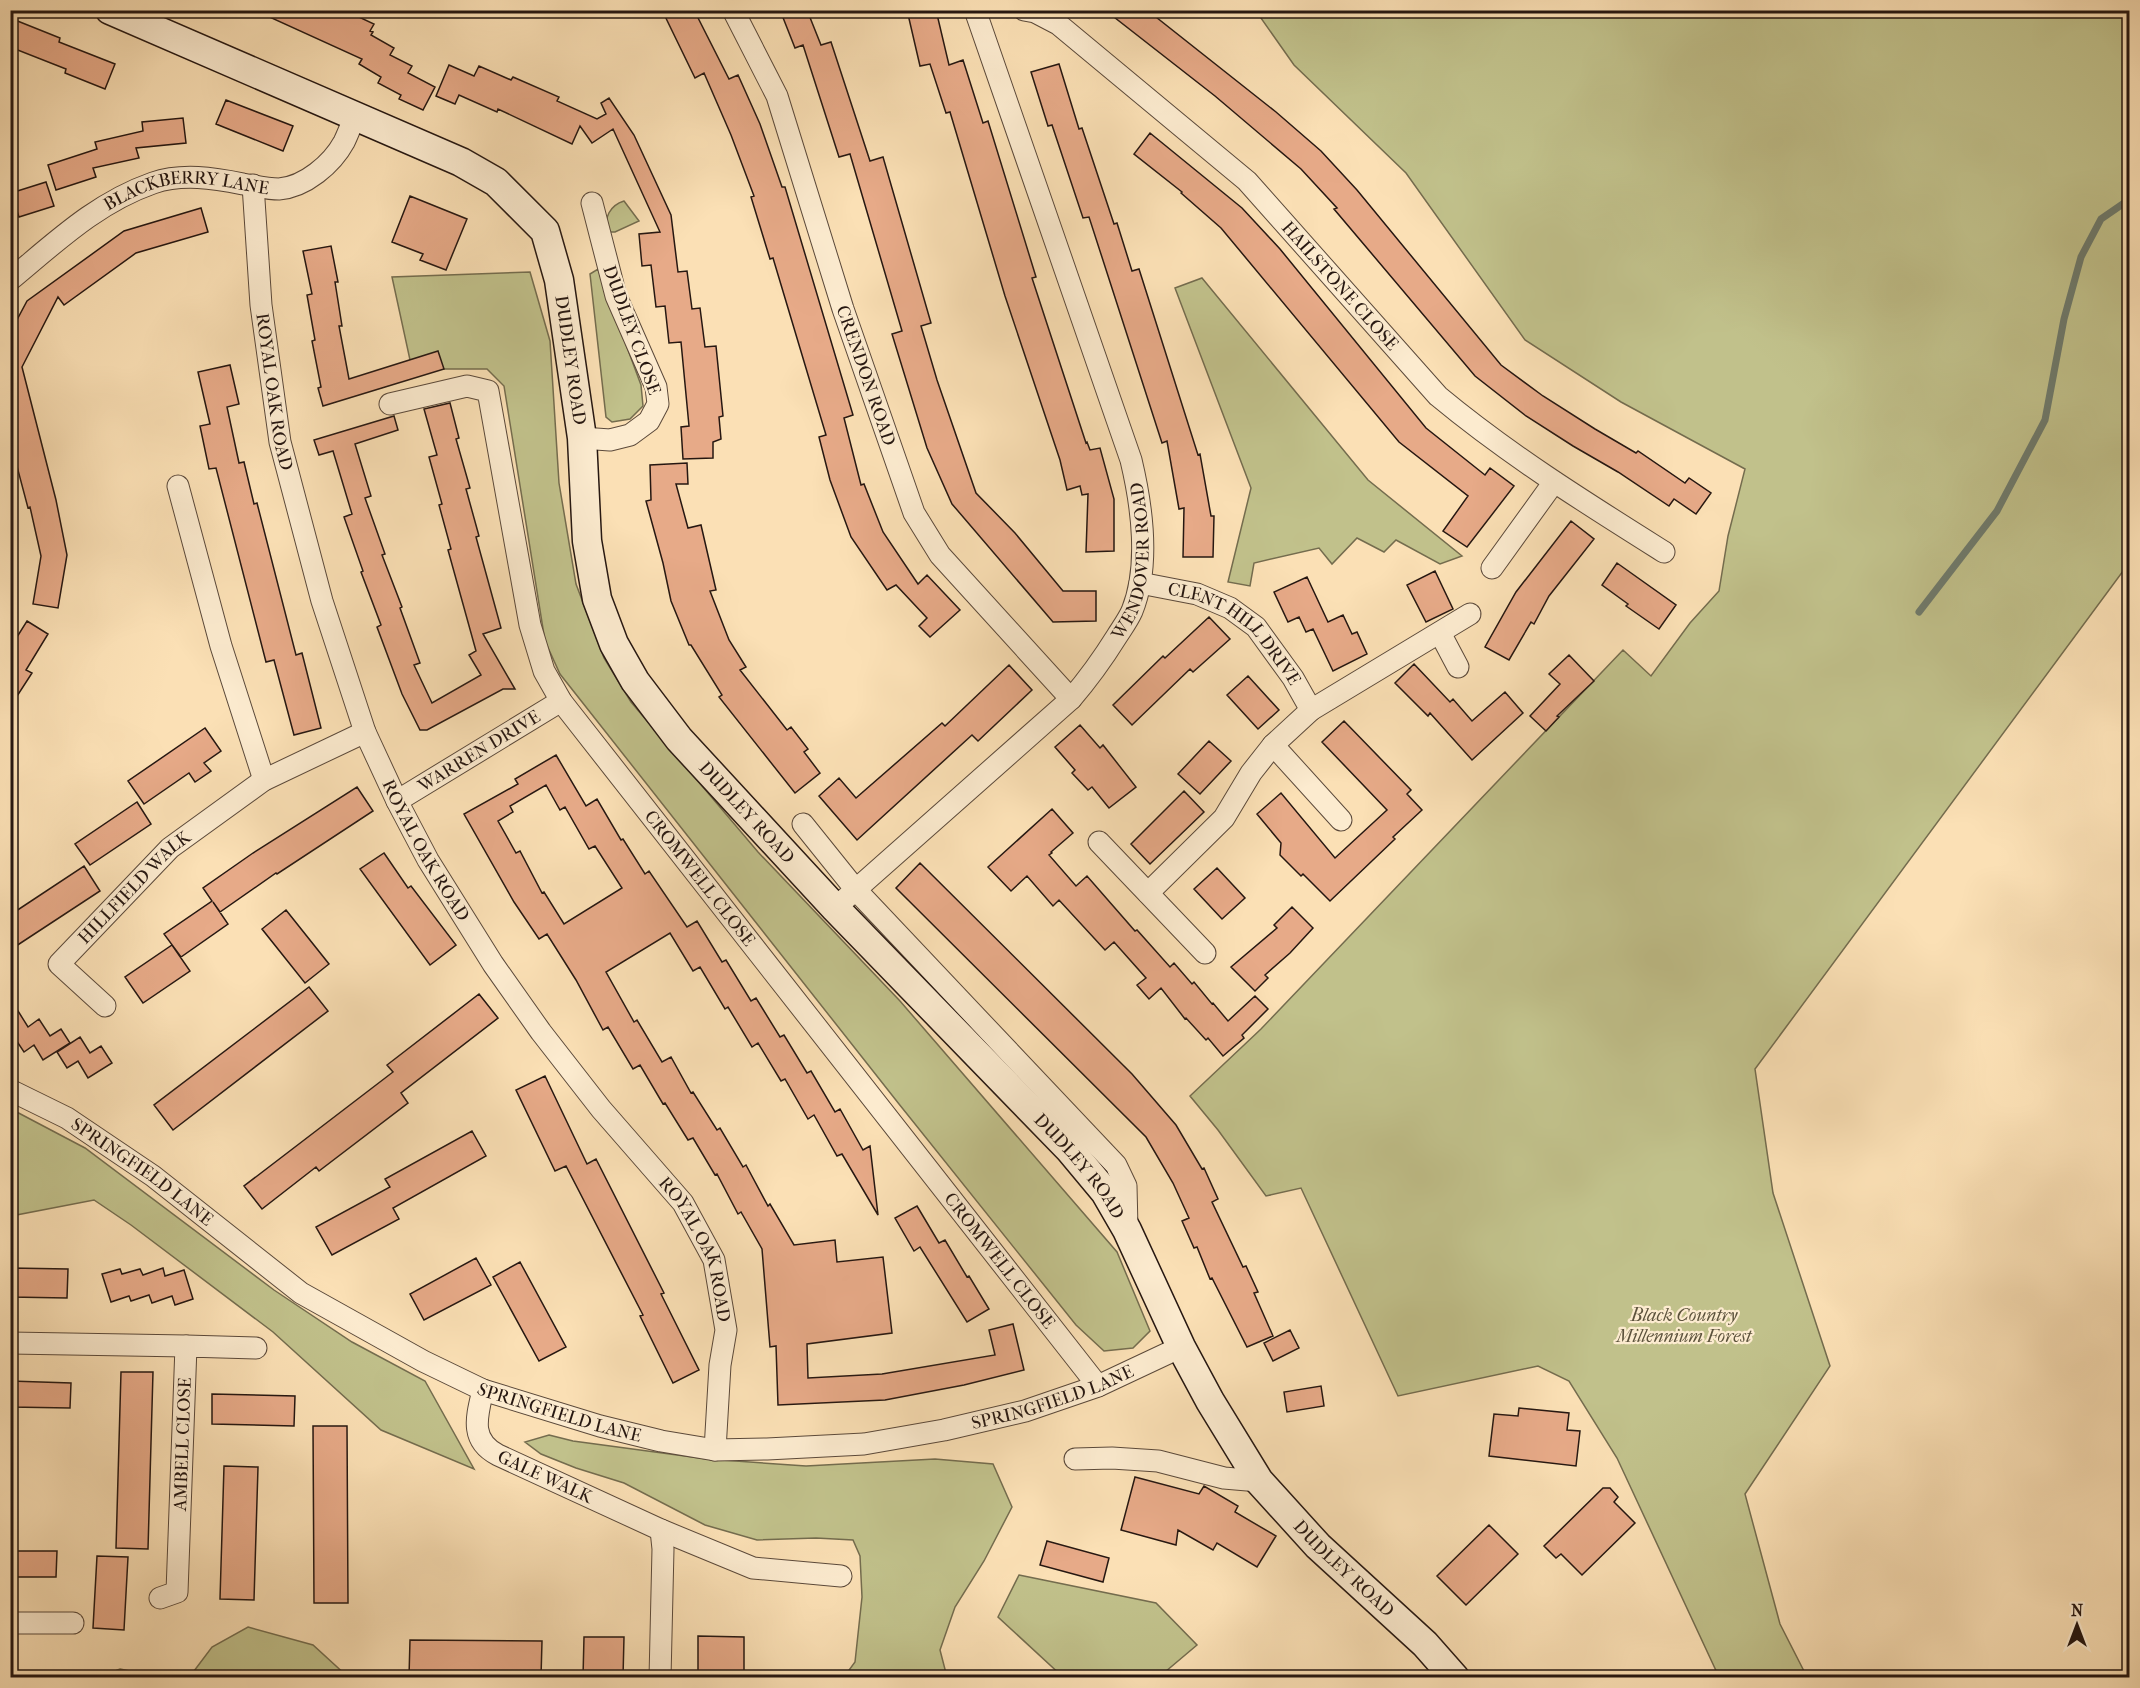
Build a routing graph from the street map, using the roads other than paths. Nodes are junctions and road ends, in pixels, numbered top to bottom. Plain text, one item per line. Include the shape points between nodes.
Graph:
1 (110, 10) edge
2 (733, 10) edge
3 (975, 10) edge
4 (1024, 10) edge
5 (139, 16) edge
6 (355, 117) junction
7 (253, 185) junction
8 (592, 203) dead end
9 (10, 280) edge
10 (390, 404) dead end
11 (582, 438) junction
12 (1554, 482) junction
13 (178, 486) dead end
14 (1664, 552) dead end
15 (1492, 568) dead end
16 (1140, 584) junction
17 (1470, 614) dead end
18 (1440, 633) junction
19 (1458, 666) dead end
20 (1071, 699) junction
21 (561, 701) junction
22 (1311, 710) junction
23 (365, 732) junction
24 (1273, 745) junction
25 (264, 780) junction
26 (397, 801) junction
27 (1341, 820) dead end
28 (803, 824) dead end
29 (1099, 842) dead end
30 (856, 890) junction
31 (1148, 893) junction
32 (836, 908) junction
33 (1205, 953) dead end
34 (105, 1006) dead end
35 (10, 1090) edge
36 (1127, 1230) junction
37 (10, 1342) edge
38 (186, 1346) junction
39 (1181, 1347) junction
40 (256, 1348) dead end
41 (1098, 1386) junction
42 (483, 1390) junction
43 (715, 1450) junction
44 (1076, 1459) dead end
45 (1259, 1481) junction
46 (661, 1530) junction
47 (841, 1576) dead end
48 (160, 1598) dead end
49 (10, 1623) edge
50 (74, 1623) dead end
51 (660, 1677) edge
52 (1455, 1677) edge

1 - 5 main road, DUDLEY ROAD
2 - 20 street, CRENDON ROAD via 777,96 843,309 914,513 940,555
3 - 16 street, WENDOVER ROAD via 1131,460 1142,536
4 - 12 street, HAILSTONE CLOSE via 1058,24 1247,181 1438,396
5 - 6 main road, DUDLEY ROAD
6 - 7 street, BLACKBERRY LANE via 343,144 316,174 278,189
6 - 11 main road, DUDLEY ROAD via 396,132 496,182 545,231 559,280
7 - 9 street, BLACKBERRY LANE via 185,177 155,182 94,211
7 - 23 street, ROYAL OAK ROAD via 261,305 280,442 321,601
8 - 11 street, DUDLEY CLOSE via 616,296 656,387 658,405 649,421 630,435 610,441
10 - 21 street, CROMWELL CLOSE via 467,386 488,391 530,625 544,671
11 - 32 main road, DUDLEY ROAD via 590,564 597,600 614,644 635,681 679,739
12 - 14 street, HAILSTONE CLOSE
12 - 15 street
13 - 25 street via 220,646
16 - 20 street, WENDOVER ROAD via 1131,612 1098,668
16 - 22 street, CLENT HILL DRIVE via 1197,594 1230,608 1256,627
17 - 18 street, CLENT HILL DRIVE
18 - 19 street
18 - 22 street, CLENT HILL DRIVE
20 - 30 street, WENDOVER ROAD
21 - 26 street, WARREN DRIVE
21 - 41 street, CROMWELL CLOSE
22 - 24 street, CLENT HILL DRIVE
23 - 25 street, HILLFIELD WALK
23 - 26 street, ROYAL OAK ROAD
24 - 27 street
24 - 31 street, CLENT HILL DRIVE via 1224,818
25 - 34 street, HILLFIELD WALK via 170,848 59,964
26 - 43 street, ROYAL OAK ROAD via 428,860 493,964 601,1108 683,1203 714,1260 726,1330
28 - 30 street
29 - 31 street
30 - 32 street, WENDOVER ROAD
30 - 36 street via 1116,1165 1126,1186
31 - 33 street
32 - 36 main road, DUDLEY ROAD via 1070,1150 1105,1192
35 - 42 street, SPRINGFIELD LANE via 67,1118 153,1176 302,1293
36 - 39 main road, DUDLEY ROAD
37 - 38 street
38 - 40 street
38 - 48 street, AMBELL CLOSE via 177,1592
39 - 41 street, SPRINGFIELD LANE
39 - 45 main road, DUDLEY ROAD
41 - 43 street, SPRINGFIELD LANE via 1024,1411 945,1431 864,1444
42 - 43 street, SPRINGFIELD LANE via 600,1426
42 - 46 street, GALE WALK via 476,1422 487,1450
44 - 45 street via 1158,1461 1224,1478
45 - 52 main road, DUDLEY ROAD via 1318,1546 1425,1644
46 - 47 street, GALE WALK via 753,1568
46 - 51 street
49 - 50 street

